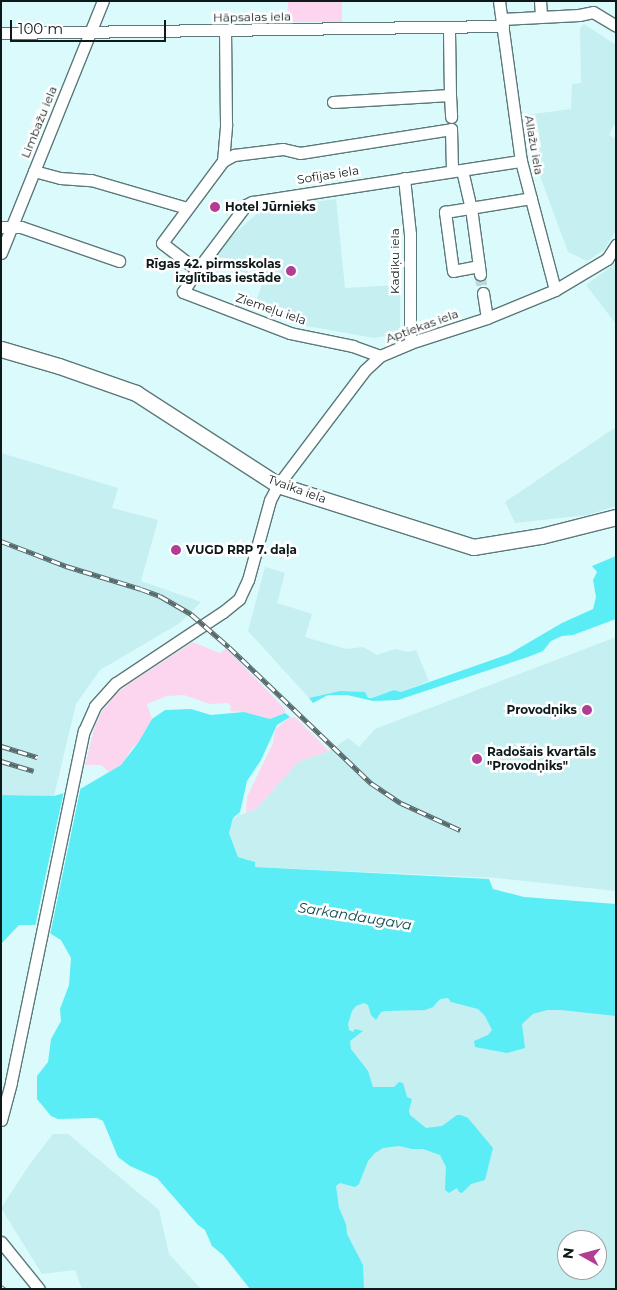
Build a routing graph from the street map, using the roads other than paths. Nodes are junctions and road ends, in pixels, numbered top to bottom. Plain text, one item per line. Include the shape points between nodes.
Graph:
1 (103, 1) edge
2 (499, 1) edge
3 (540, 1) edge
4 (541, 17) junction
5 (502, 23) junction
6 (616, 26) edge
7 (449, 28) junction
8 (226, 31) junction
9 (1, 33) edge
10 (90, 33) junction
11 (450, 95) junction
12 (333, 102) dead end
13 (451, 117) dead end
14 (223, 161) junction
15 (521, 161) junction
16 (34, 171) junction
17 (457, 171) junction
18 (404, 178) junction
19 (531, 198) junction
20 (187, 208) junction
21 (471, 208) junction
22 (6, 228) edge
23 (616, 245) edge
24 (1, 253) edge
25 (119, 261) dead end
26 (197, 270) junction
27 (555, 290) junction
28 (183, 292) joint
29 (483, 293) tunnel mouth
30 (487, 318) junction
31 (410, 343) junction
32 (1, 349) edge
33 (380, 356) junction
34 (278, 485) junction
35 (616, 517) edge
36 (1, 1120) edge
37 (1, 1242) edge
38 (39, 1289) edge

1 - 10 street, Limbažu iela
2 - 5 street, Allažu iela
3 - 4 street
4 - 5 street, Hāpsalas iela
4 - 6 street, Hāpsalas iela via 593,12
5 - 7 street, Hāpsalas iela
5 - 15 street, Allažu iela
7 - 8 street, Hāpsalas iela
7 - 11 street
8 - 10 street, Hāpsalas iela
8 - 14 street
9 - 10 street, Hāpsalas iela
10 - 16 street, Limbažu iela
11 - 12 street
11 - 13 street
14 - 17 street via 234,155 282,149 300,153 451,129
14 - 20 street
15 - 17 street, Sofijas iela
15 - 19 street, Allažu iela
16 - 20 street via 60,178 91,180
16 - 22 street, Limbažu iela
17 - 18 street, Sofijas iela
17 - 21 street
18 - 26 street, Sofijas iela via 252,202 246,205
18 - 31 street, Kadiķu iela via 410,234
19 - 21 street
19 - 27 street, Allažu iela
20 - 26 street via 162,242
21 - 21 street via 480,270 453,271 444,212
22 - 24 street, Limbažu iela
22 - 25 street via 21,227
23 - 27 street, Aptiekas iela via 607,259
26 - 28 street, Sofijas iela
27 - 30 street, Aptiekas iela
28 - 33 street, Ziemeļu iela via 290,333 353,346
29 - 30 street
30 - 31 street, Aptiekas iela
31 - 33 street, Aptiekas iela
32 - 34 main road, Tvaika iela via 136,393
33 - 34 street, Aptiekas iela via 353,383
34 - 35 main road, Tvaika iela via 473,547 541,536
34 - 36 street, Aptiekas iela via 270,500 248,580 239,599 116,683 90,714
37 - 38 street

